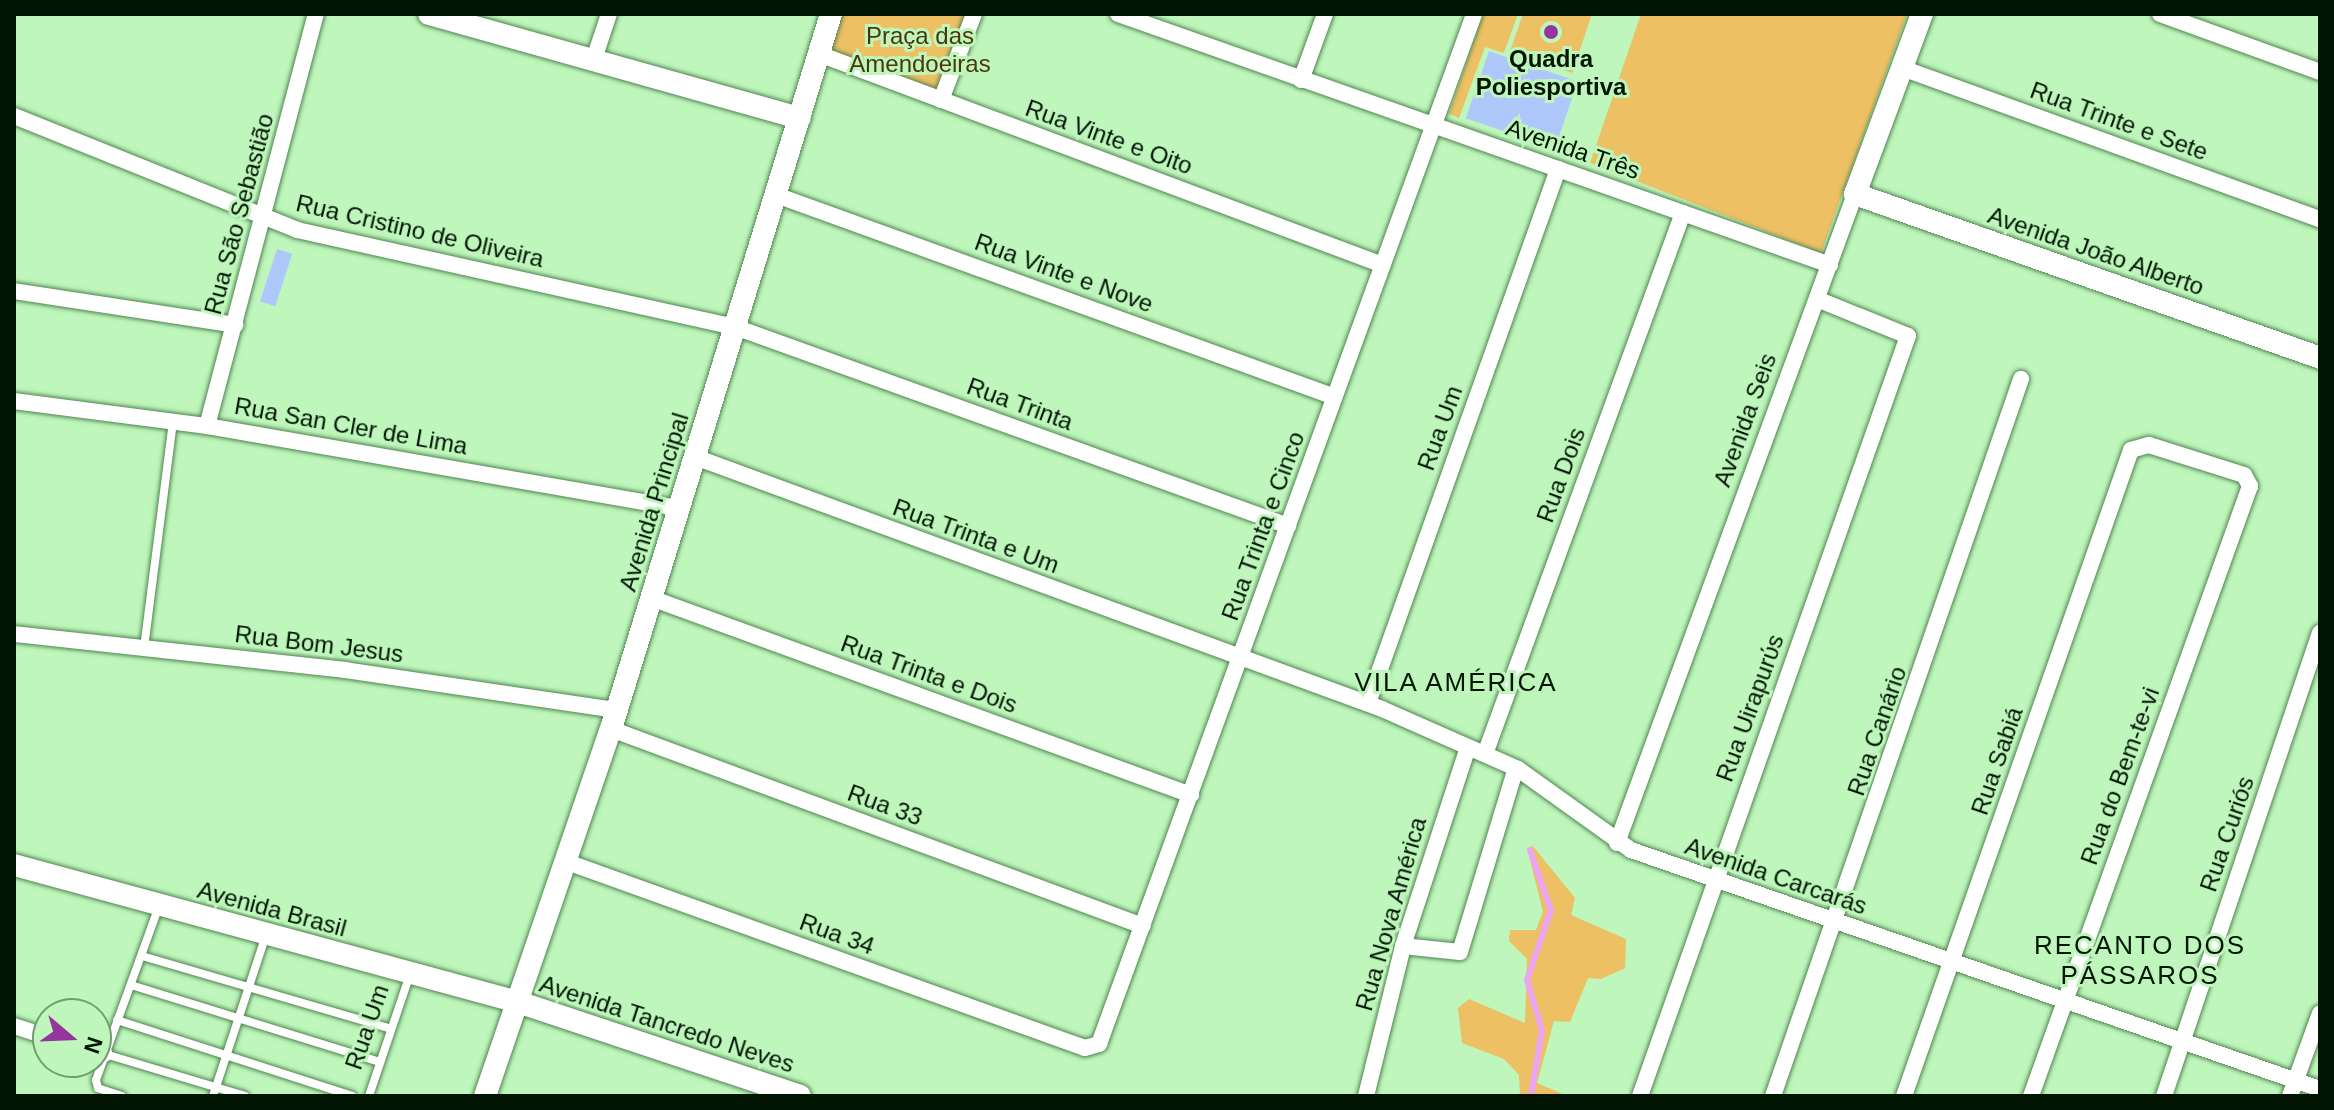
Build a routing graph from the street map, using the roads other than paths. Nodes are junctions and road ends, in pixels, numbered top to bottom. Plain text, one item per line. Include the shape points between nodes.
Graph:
1 (316, 14) edge
2 (429, 14) edge
3 (609, 14) edge
4 (831, 14) edge
5 (974, 14) edge
6 (1118, 14) edge
7 (1325, 14) edge
8 (1474, 14) edge
9 (1922, 14) edge
10 (2160, 14) edge
11 (819, 54) junction
12 (594, 59) junction
13 (1902, 68) junction
14 (2320, 72) edge
15 (1301, 80) junction
16 (941, 100) junction
17 (14, 116) edge
18 (800, 118) junction
19 (1434, 126) junction
20 (1558, 169) junction
21 (1855, 194) junction
22 (776, 195) junction
23 (1683, 213) junction
24 (262, 217) junction
25 (2320, 219) edge
26 (1383, 265) junction
27 (1830, 265) junction
28 (14, 291) edge
29 (1817, 299) junction
30 (235, 325) junction
31 (735, 327) junction
32 (2320, 356) edge
33 (2021, 379) dead end
34 (1335, 397) junction
35 (14, 401) edge
36 (173, 421) junction
37 (207, 426) junction
38 (2137, 444) joint
39 (695, 457) junction
40 (679, 508) junction
41 (1288, 526) junction
42 (651, 598) junction
43 (2320, 633) edge
44 (14, 634) edge
45 (144, 648) junction
46 (1242, 654) junction
47 (1368, 703) junction
48 (614, 719) junction
49 (1468, 747) junction
50 (1485, 754) junction
51 (1516, 768) junction
52 (1191, 795) junction
53 (1617, 843) junction
54 (567, 862) junction
55 (14, 865) edge
56 (1714, 881) junction
57 (159, 906) junction
58 (1837, 923) junction
59 (1143, 926) junction
60 (266, 935) junction
61 (1403, 946) junction
62 (142, 956) junction
63 (1952, 963) junction
64 (411, 973) junction
65 (131, 985) junction
66 (249, 987) junction
67 (2064, 1001) junction
68 (518, 1002) junction
69 (2320, 1013) edge
70 (239, 1018) junction
71 (117, 1020) junction
72 (112, 1029) edge
73 (391, 1029) junction
74 (2183, 1042) junction
75 (1091, 1049) joint
76 (226, 1055) junction
77 (112, 1056) edge
78 (380, 1062) junction
79 (98, 1078) edge
80 (2293, 1088) edge
81 (2320, 1089) edge
82 (215, 1092) edge
83 (791, 1095) edge
84 (122, 1096) edge
85 (245, 1096) edge
86 (352, 1096) edge
87 (369, 1096) edge
88 (485, 1096) edge
89 (1366, 1096) edge
90 (1640, 1096) edge
91 (1773, 1096) edge
92 (1904, 1096) edge
93 (2031, 1096) edge
94 (2164, 1096) edge

1 - 24 street, Rua São Sebastião
2 - 12 street
3 - 12 street
4 - 11 street, Avenida Principal
5 - 16 street
6 - 15 street, Avenida Três
7 - 15 street
8 - 19 street, Rua Trinta e Cinco
9 - 13 street, Avenida Seis
10 - 14 street
11 - 16 street, Rua Vinte e Oito
11 - 18 street, Avenida Principal
12 - 18 street
13 - 21 street, Avenida Seis
13 - 25 street, Rua Trinte e Sete
15 - 19 street, Avenida Três
16 - 26 street, Rua Vinte e Oito
17 - 24 street, Rua Cristino de Oliveira
18 - 22 street, Avenida Principal
19 - 20 street, Avenida Três
19 - 26 street, Rua Trinta e Cinco
20 - 23 street, Avenida Três
20 - 47 street, Rua Um
21 - 27 street, Avenida Seis
21 - 32 street, Avenida João Alberto
22 - 31 street, Avenida Principal
22 - 34 street, Rua Vinte e Nove
23 - 27 street, Avenida Três
23 - 50 street, Rua Dois
24 - 30 street, Rua São Sebastião
24 - 31 street, Rua Cristino de Oliveira via 297,230
26 - 34 street, Rua Trinta e Cinco
27 - 29 street, Avenida Seis
28 - 30 street
29 - 53 street, Avenida Seis
29 - 56 street, Rua Uirapurύs via 1908,336
30 - 37 street, Rua São Sebastião
31 - 39 street, Avenida Principal
31 - 41 street, Rua Trinta
33 - 58 street, Rua Canário
34 - 41 street, Rua Trinta e Cinco
35 - 36 street, Rua San Cler de Lima
36 - 37 street, Rua San Cler de Lima
36 - 45 lane
37 - 40 street, Rua San Cler de Lima
38 - 63 street, Rua Sabiá
38 - 67 street, Rua do Bem-te-vi via 2244,475 2250,488
39 - 40 street, Avenida Principal
39 - 46 street, Rua Trinta e Um via 970,561
40 - 42 street, Avenida Principal
41 - 46 street, Rua Trinta e Cinco
42 - 48 street, Avenida Principal
42 - 52 street, Rua Trinta e Dois
43 - 74 street, Rua Curiós
44 - 45 street, Rua Bom Jesus
45 - 48 street, Rua Bom Jesus via 345,670
46 - 47 street, Avenida Carcarás
46 - 52 street, Rua Trinta e Cinco
47 - 49 street, Avenida Carcarás
48 - 54 street, Avenida Principal
48 - 59 street, Rua 33
49 - 50 street, Avenida Carcarás
49 - 61 street, Rua Nova América
50 - 51 street, Avenida Carcarás
51 - 53 street, Avenida Carcarás
51 - 61 street via 1460,952
52 - 59 street, Rua Trinta e Cinco
53 - 56 street, Avenida Carcarás
54 - 68 street, Avenida Principal
54 - 75 street, Rua 34
55 - 57 street, Avenida Brasil
56 - 58 street, Avenida Carcarás
56 - 90 street, Rua Uirapurύs
57 - 60 street, Avenida Brasil
57 - 62 lane
58 - 63 street, Avenida Carcarás
58 - 91 street, Rua Canário
59 - 75 street, Rua Trinta e Cinco via 1101,1039
60 - 64 street, Avenida Brasil
60 - 66 lane
61 - 89 street, Rua Nova América
62 - 65 lane
62 - 66 lane
63 - 67 street, Avenida Carcarás
63 - 92 street, Rua Sabiá
64 - 68 street, Avenida Brasil
64 - 73 lane, Rua Um
65 - 70 lane
65 - 71 lane
66 - 70 lane
66 - 73 lane
67 - 74 street, Avenida Carcarás
67 - 93 street, Rua do Bem-te-vi
68 - 83 street, Avenida Tancredo Neves
68 - 88 street, Avenida Principal
69 - 80 street
70 - 76 lane
70 - 78 lane
71 - 72 lane
71 - 76 lane
73 - 78 lane, Rua Um
74 - 80 street, Avenida Carcarás
74 - 94 street, Rua Curiós
76 - 82 lane
76 - 86 lane
77 - 82 lane
78 - 87 lane, Rua Um
79 - 84 lane via 97,1085
80 - 81 street, Avenida Carcarás
82 - 85 lane

